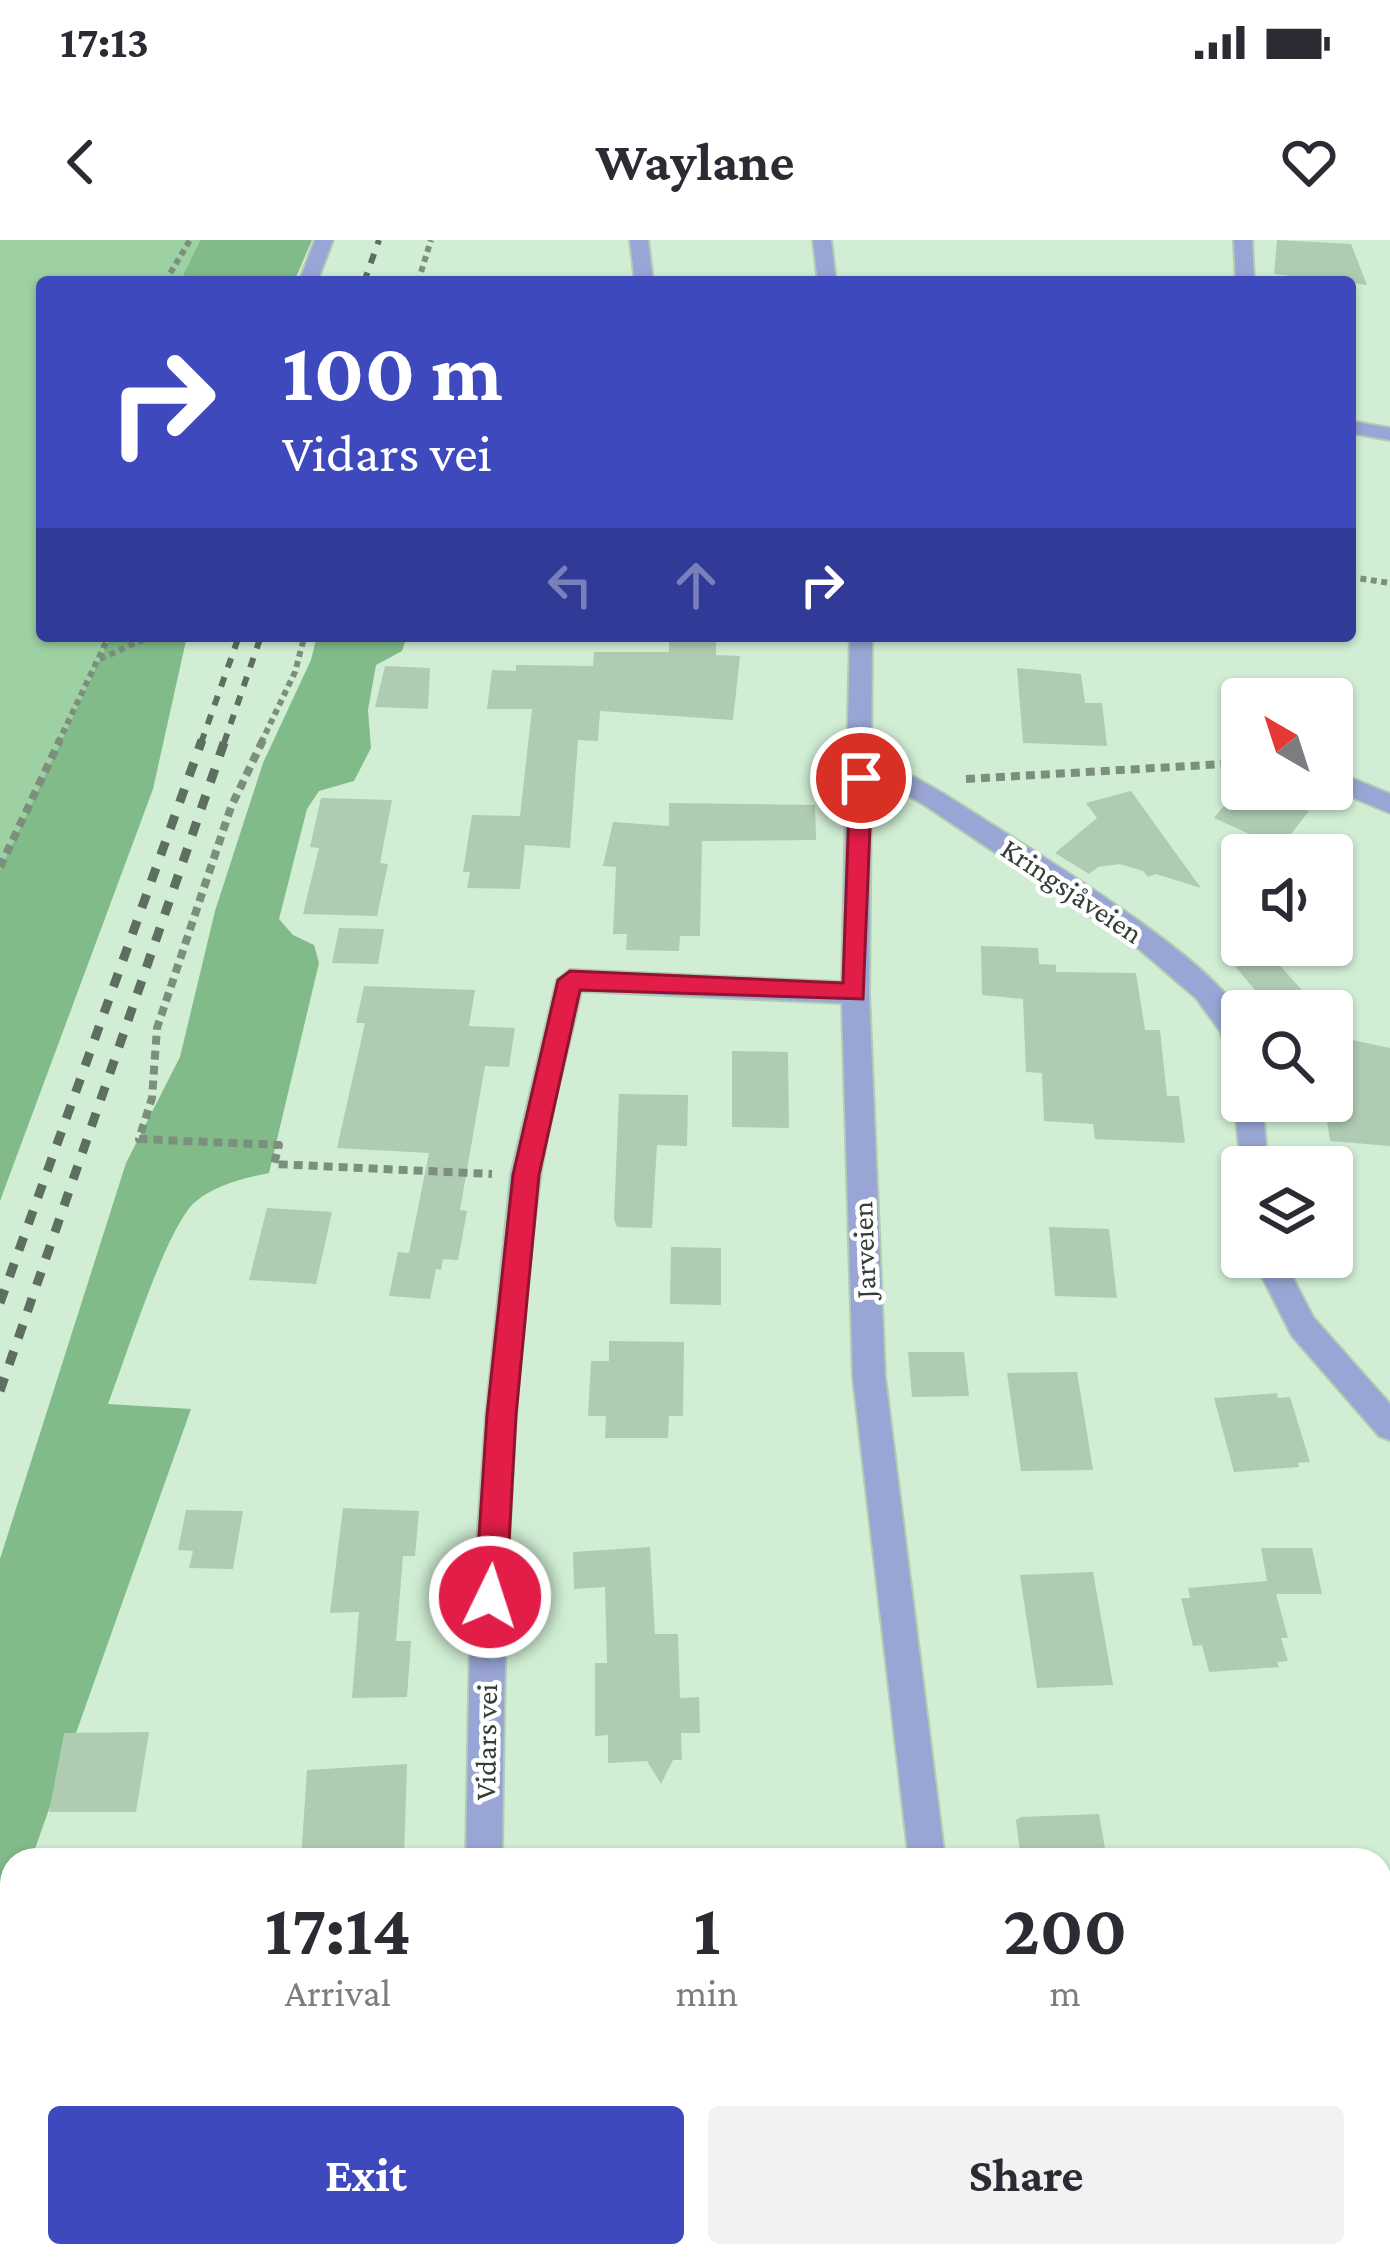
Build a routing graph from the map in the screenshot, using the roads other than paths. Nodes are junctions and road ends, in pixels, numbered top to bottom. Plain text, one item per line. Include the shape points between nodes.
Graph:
1 (324, 240) edge
2 (639, 240) edge
3 (822, 240) edge
4 (1243, 240) edge
5 (310, 276) edge
6 (643, 276) edge
7 (826, 276) edge
8 (1245, 276) edge
9 (1356, 429) edge
10 (1390, 434) edge
11 (861, 642) edge
12 (861, 778) junction
13 (1353, 788) edge
14 (1390, 803) edge
15 (855, 993) junction
16 (1221, 1011) edge
17 (1278, 1278) edge
18 (1390, 1426) edge
19 (484, 1848) edge
20 (926, 1848) edge

1 - 5 street
2 - 6 street
3 - 7 street
4 - 8 street
9 - 10 street
11 - 12 street, Jarveien
12 - 15 street, Jarveien
12 - 16 street, Kringsjåveien via 905,782 1148,942
13 - 14 street
15 - 19 street, Vidars vei via 570,980 526,1175 502,1415
15 - 20 street, Jarveien via 869,1376
17 - 18 street via 1308,1336

